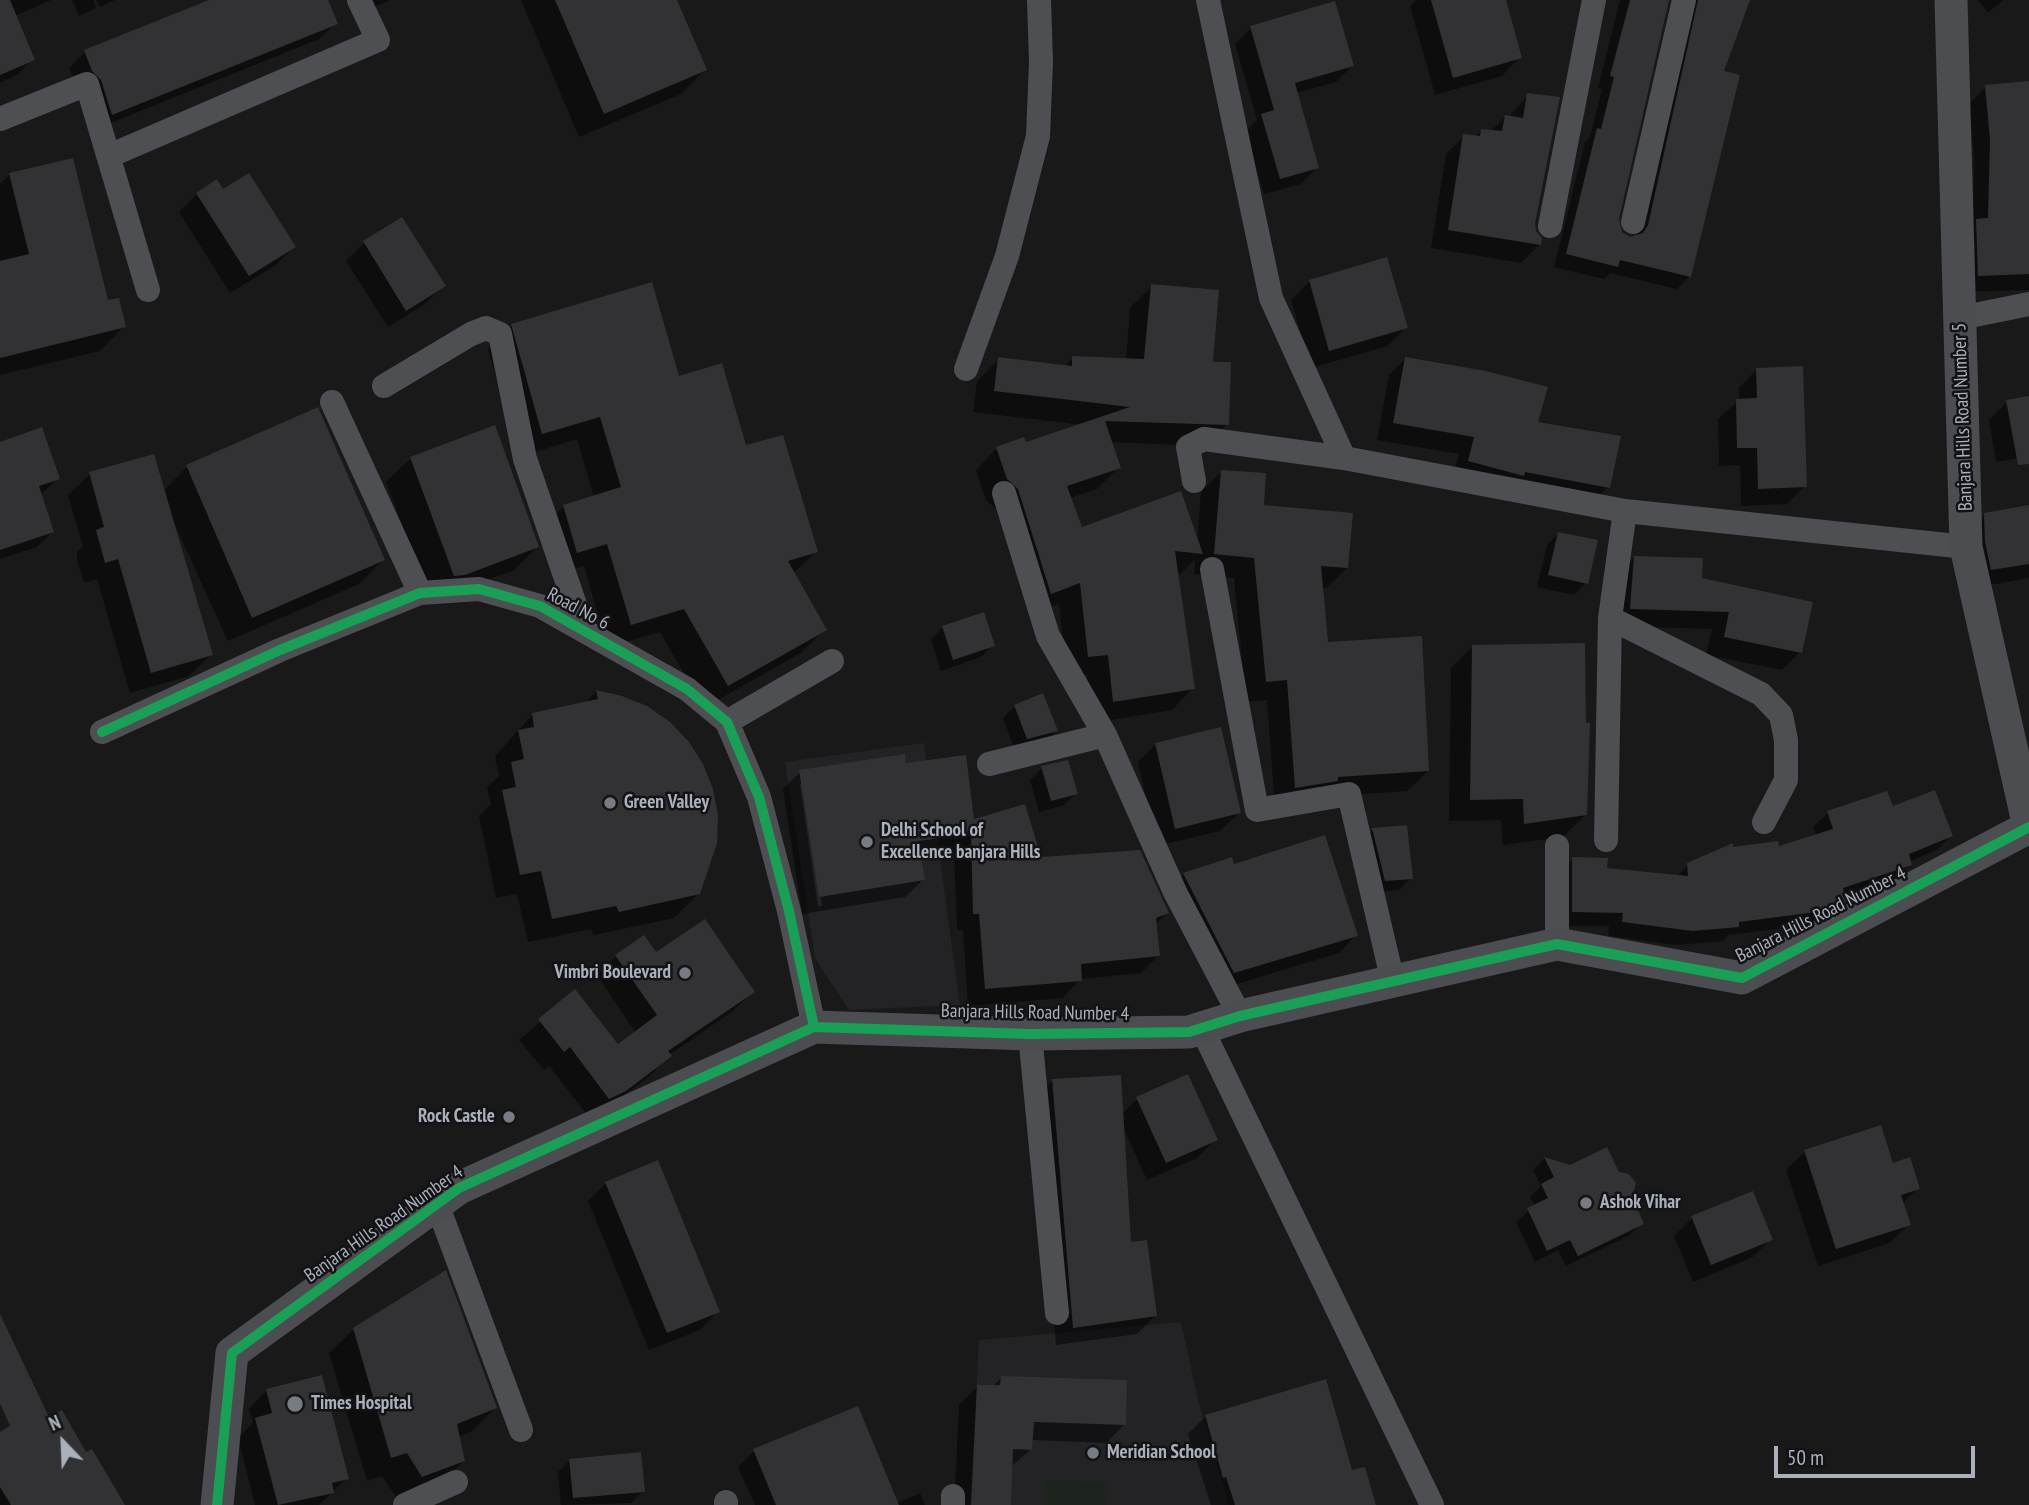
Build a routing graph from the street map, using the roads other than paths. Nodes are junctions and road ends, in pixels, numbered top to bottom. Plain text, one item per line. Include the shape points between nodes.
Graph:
1 (359, 0) edge
2 (1039, 0) edge
3 (1208, 0) edge
4 (1594, 0) edge
5 (1684, 0) edge
6 (1951, 0) edge
7 (0, 119) edge
8 (108, 156) junction
9 (1633, 222) dead end
10 (1550, 226) dead end
11 (148, 290) dead end
12 (2029, 304) edge
13 (1960, 317) junction
14 (966, 369) dead end
15 (384, 386) dead end
16 (332, 401) dead end
17 (1344, 458) junction
18 (1194, 481) dead end
19 (1004, 493) dead end
20 (1625, 511) junction
21 (1966, 547) junction
22 (1213, 569) dead end
23 (420, 593) junction
24 (1610, 618) junction
25 (584, 631) junction
26 (832, 661) dead end
27 (727, 722) junction
28 (102, 732) dead end
29 (1105, 735) junction
30 (989, 764) dead end
31 (1764, 822) dead end
32 (2029, 827) edge
33 (1605, 840) dead end
34 (1557, 846) dead end
35 (1557, 944) junction
36 (1393, 982) junction
37 (1240, 1016) junction
38 (814, 1027) junction
39 (1202, 1029) junction
40 (1030, 1034) junction
41 (437, 1204) junction
42 (1057, 1313) dead end
43 (521, 1430) dead end
44 (456, 1482) dead end
45 (217, 1505) edge
46 (405, 1505) edge
47 (1432, 1505) edge

1 - 8 street via 379,40
2 - 14 street via 1038,136 1007,256
3 - 17 street via 1271,298
4 - 10 street
5 - 9 street
6 - 13 street, Banjara Hills Road Number 5
7 - 8 street via 87,83
8 - 11 street
12 - 13 street
13 - 21 street, Banjara Hills Road Number 5
15 - 25 street via 471,334 486,328 500,334 525,459
16 - 23 street
17 - 18 street via 1204,439 1188,447
17 - 20 street
19 - 29 street via 1048,636
20 - 21 street
20 - 24 street
21 - 32 street, Banjara Hills Road Number 5
22 - 36 street via 1257,810 1349,794
23 - 25 street, Road No 6 via 479,589 540,606
23 - 28 street, Road No 6 via 280,650
24 - 31 street via 1761,694 1781,715 1786,780
24 - 33 street
25 - 27 street, Road No 6 via 687,689
26 - 27 street
27 - 38 street, Road No 6 via 759,797
29 - 30 street
29 - 37 street via 1175,892
32 - 35 street, Banjara Hills Road Number 4 via 1742,978
34 - 35 street
35 - 36 street, Banjara Hills Road Number 4
36 - 37 street, Banjara Hills Road Number 4
37 - 39 street, Banjara Hills Road Number 4
38 - 40 street, Banjara Hills Road Number 4
38 - 41 street, Banjara Hills Road Number 4 via 458,1188
39 - 40 street, Banjara Hills Road Number 4
39 - 47 street
40 - 42 street
41 - 43 street
41 - 45 street, Banjara Hills Road Number 4 via 232,1353
44 - 46 street

